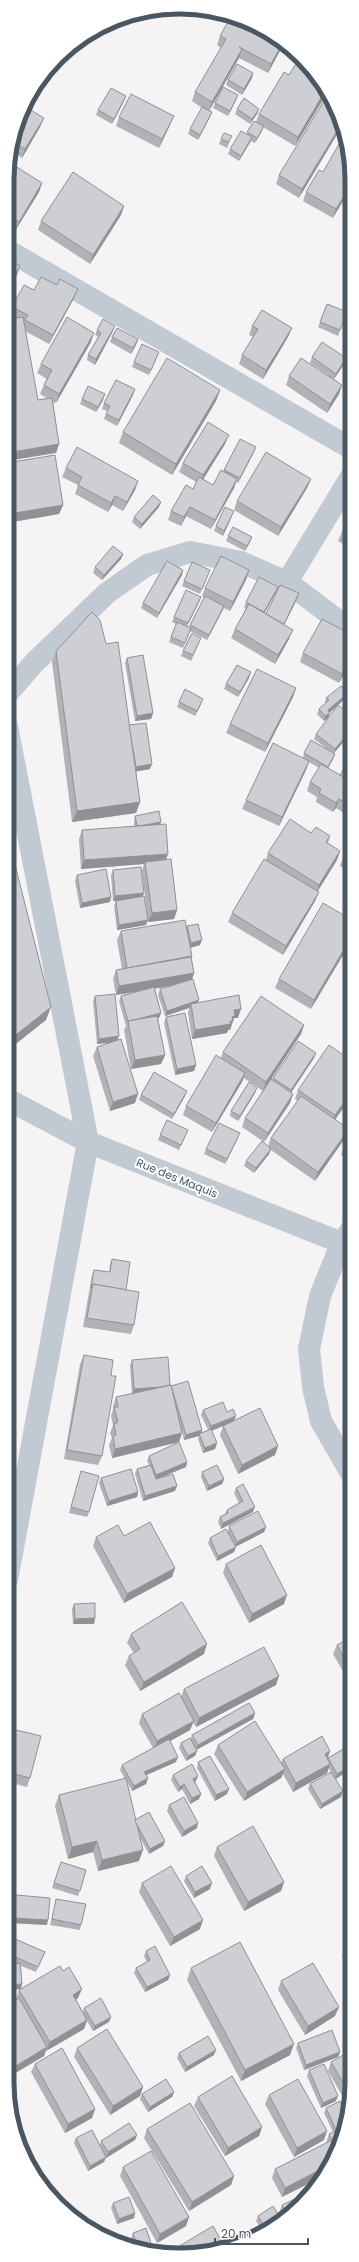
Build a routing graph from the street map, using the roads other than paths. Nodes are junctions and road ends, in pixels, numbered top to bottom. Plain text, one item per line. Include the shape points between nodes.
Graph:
1 (14, 254) edge
2 (345, 445) edge
3 (345, 487) edge
4 (287, 582) junction
5 (345, 626) edge
6 (14, 686) edge
7 (14, 762) edge
8 (14, 1103) edge
9 (88, 1142) junction
10 (345, 1239) edge
11 (345, 1246) edge
12 (345, 1463) edge
13 (14, 1542) edge

1 - 2 street
3 - 4 street
4 - 5 street
4 - 6 street via 241,562 190,552 147,565 107,593 35,662
7 - 9 street
8 - 9 street, Rue des Maquis
9 - 10 street, Rue des Maquis
9 - 13 street
11 - 12 street via 320,1296 309,1349 313,1387 321,1421

